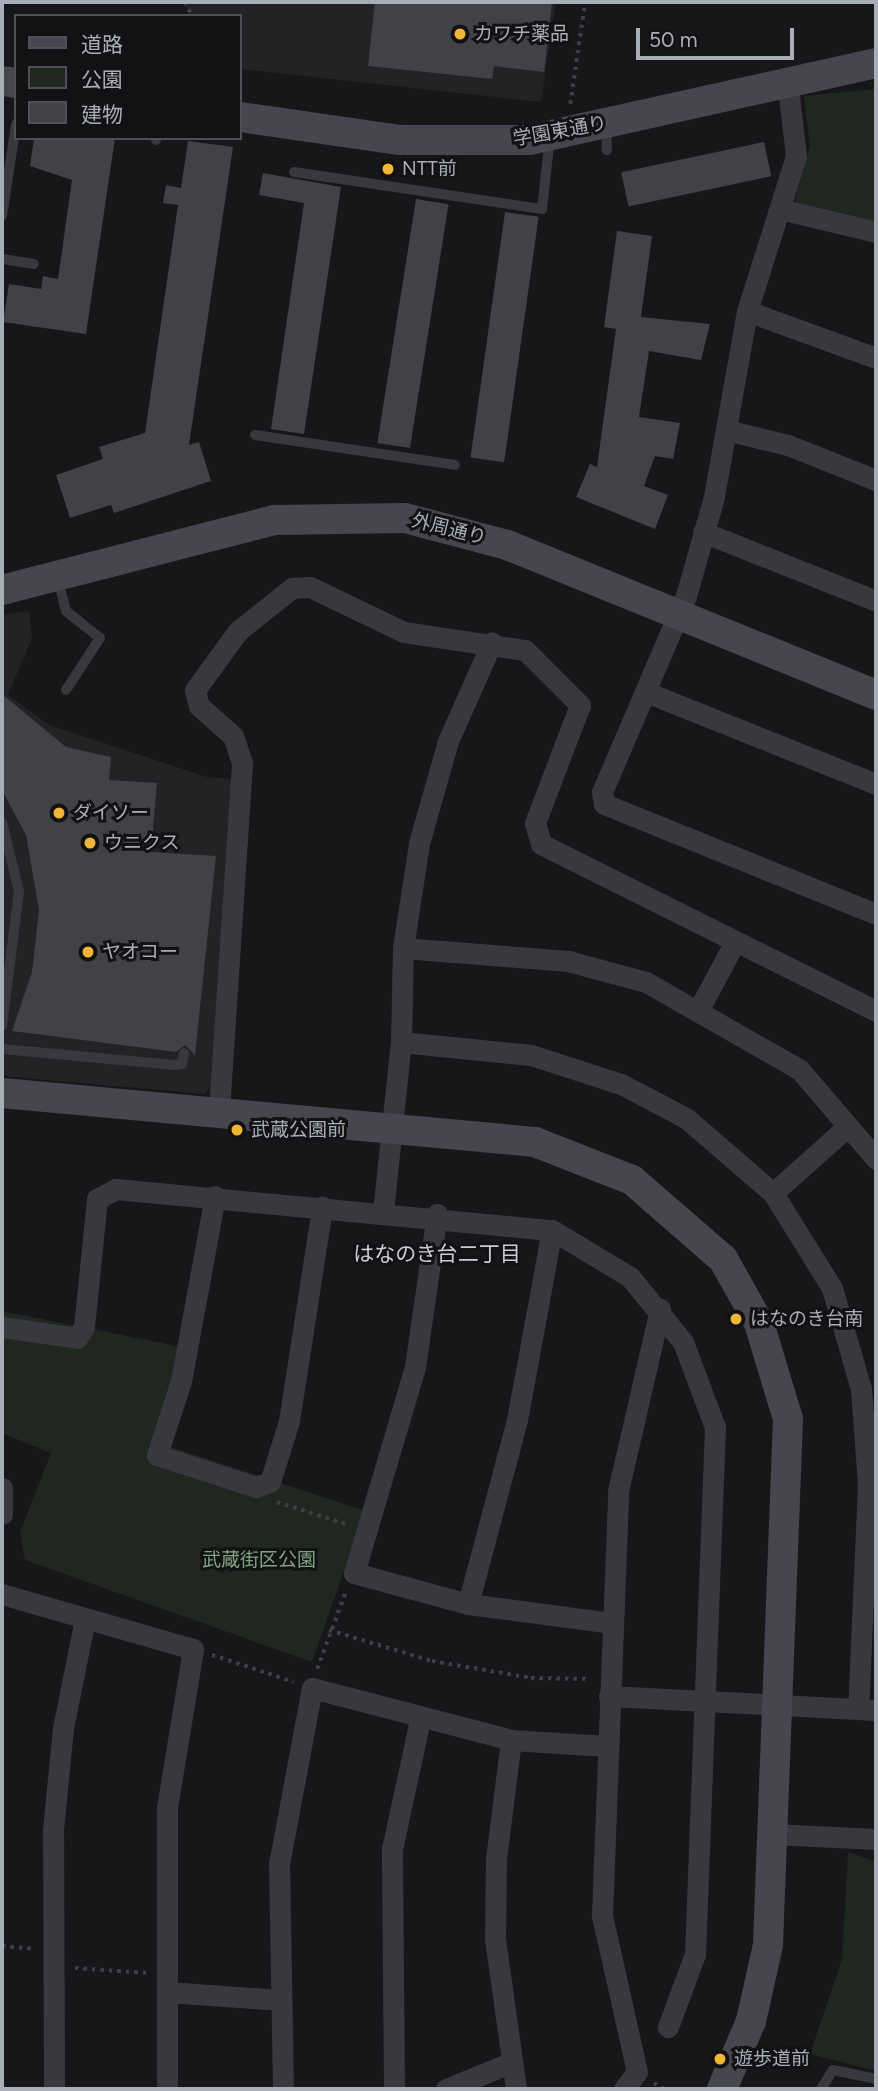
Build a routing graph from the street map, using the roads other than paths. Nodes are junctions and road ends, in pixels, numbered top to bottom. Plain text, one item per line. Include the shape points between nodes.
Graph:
1 (876, 63) edge
2 (787, 79) junction
3 (242, 117) edge
4 (585, 135) junction
5 (14, 137) edge
6 (294, 172) dead end
7 (780, 209) junction
8 (2, 216) edge
9 (876, 232) edge
10 (2, 259) edge
11 (34, 264) dead end
12 (747, 311) junction
13 (876, 358) edge
14 (726, 429) junction
15 (255, 435) dead end
16 (455, 465) dead end
17 (876, 480) edge
18 (703, 532) junction
19 (58, 579) junction
20 (2, 590) edge
21 (876, 601) edge
22 (677, 617) junction
23 (492, 642) junction
24 (66, 690) dead end
25 (646, 692) junction
26 (876, 695) edge
27 (876, 784) edge
28 (2, 822) edge
29 (8, 851) edge
30 (876, 914) edge
31 (734, 943) junction
32 (402, 948) junction
33 (699, 1009) junction
34 (876, 1011) edge
35 (2, 1026) edge
36 (401, 1042) junction
37 (2, 1049) edge
38 (184, 1053) dead end
39 (2, 1094) edge
40 (219, 1110) junction
41 (392, 1126) junction
42 (847, 1127) junction
43 (876, 1158) edge
44 (774, 1193) junction
45 (215, 1196) junction
46 (323, 1207) junction
47 (383, 1212) junction
48 (437, 1214) junction
49 (552, 1230) junction
50 (660, 1309) junction
51 (2, 1327) edge
52 (2, 1488) edge
53 (2, 1514) edge
54 (2, 1594) edge
55 (468, 1604) junction
56 (85, 1619) junction
57 (613, 1623) junction
58 (609, 1688) junction
59 (702, 1700) junction
60 (775, 1707) junction
61 (867, 1710) edge
62 (420, 1719) junction
63 (511, 1740) junction
64 (607, 1746) junction
65 (772, 1833) junction
66 (847, 1838) junction
67 (876, 1839) edge
68 (876, 1850) edge
69 (167, 1983) junction
70 (281, 2000) junction
71 (668, 2027) dead end
72 (512, 2062) junction
73 (876, 2079) edge
74 (54, 2089) edge
75 (167, 2089) edge
76 (283, 2089) edge
77 (394, 2089) edge
78 (446, 2089) edge
79 (516, 2089) edge
80 (624, 2089) edge
81 (722, 2089) edge
82 (821, 2089) edge

1 - 2 street, 学園東通り
2 - 4 street, 学園東通り
2 - 7 street via 796,147
3 - 4 street, 学園東通り via 400,140 478,143
4 - 6 lane via 542,209
5 - 8 lane
7 - 9 street
7 - 12 street
10 - 11 lane
12 - 13 street
12 - 14 street
14 - 17 street via 789,444
14 - 18 street
15 - 16 lane
18 - 21 street
18 - 22 street
19 - 20 street, 外周通り
19 - 22 street, 外周通り via 236,528 306,515 365,514 452,527 507,545
19 - 24 lane via 66,611 100,638
22 - 25 street
22 - 26 street, 外周通り
23 - 31 street via 525,650 580,705 535,823 541,844
23 - 32 street via 448,741 419,843
23 - 40 street via 404,632 310,587 292,588 238,631 195,690 200,706 233,736 242,763
25 - 27 street
25 - 30 street via 602,792 604,804
28 - 29 lane
29 - 35 lane via 19,891
31 - 33 street
31 - 34 street
32 - 33 street via 612,969
32 - 36 street
33 - 42 street via 800,1070
36 - 41 street
36 - 44 street via 531,1055 621,1084 685,1118
37 - 38 lane via 174,1065 182,1064
39 - 40 street
40 - 41 street
41 - 47 street
41 - 60 street via 535,1142 589,1159 632,1180 723,1259 759,1323 788,1419
42 - 43 street
42 - 44 street
44 - 61 street via 832,1289 862,1389 868,1484
45 - 46 street
45 - 46 street via 181,1381 157,1455 256,1487 270,1482 289,1421
45 - 51 street via 104,1191 97,1199 84,1327 77,1338
46 - 47 street
47 - 48 street
48 - 49 street
48 - 55 street via 423,1332 354,1573
49 - 50 street via 630,1277
49 - 55 street via 517,1420
50 - 57 street via 618,1491
50 - 59 street via 683,1342 715,1427
52 - 53 street
54 - 56 street
55 - 57 street
56 - 69 street via 193,1649 167,1807
56 - 74 street via 57,1781
57 - 58 street
58 - 59 street
58 - 64 street
59 - 60 street
59 - 71 street via 695,1954
60 - 61 street
60 - 65 street
62 - 63 street
62 - 70 street via 312,1688 279,1864
62 - 77 street via 392,1849
63 - 64 street
63 - 72 street via 499,1809 495,1939
64 - 80 street via 603,1915 637,2072
65 - 66 street
65 - 81 street via 768,1945 758,1997
66 - 67 street
66 - 68 lane
69 - 70 street
69 - 75 street
70 - 76 street
72 - 78 street
72 - 79 street
73 - 82 lane via 833,2070

